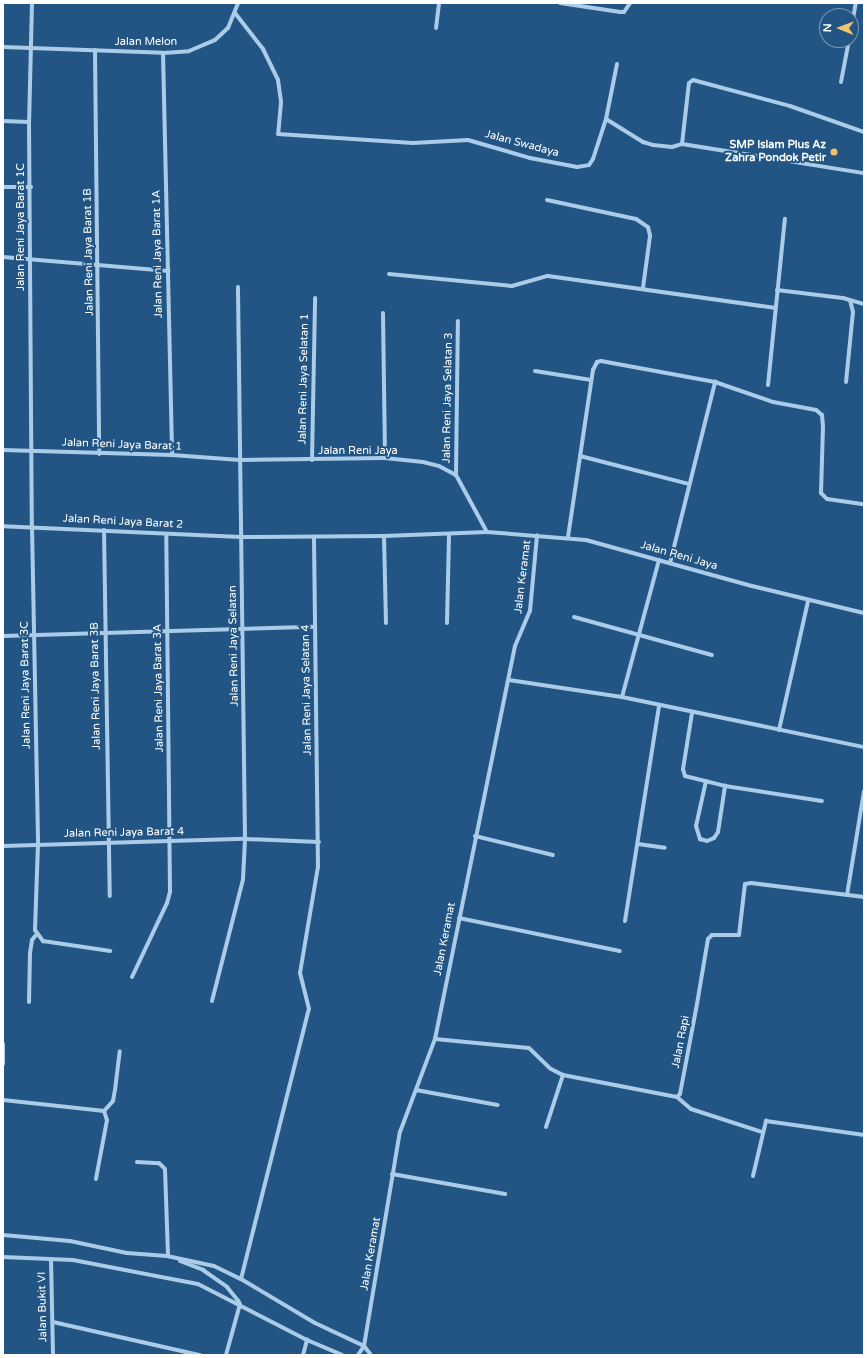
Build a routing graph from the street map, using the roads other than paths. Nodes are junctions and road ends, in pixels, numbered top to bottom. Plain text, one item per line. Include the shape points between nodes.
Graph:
1 (32, 3) edge
2 (238, 3) edge
3 (439, 3) edge
4 (560, 3) edge
5 (630, 3) edge
6 (235, 13) junction
7 (436, 28) dead end
8 (3, 47) edge
9 (30, 47) junction
10 (847, 48) edge
11 (95, 50) junction
12 (163, 53) junction
13 (617, 64) dead end
14 (841, 82) dead end
15 (606, 119) junction
16 (3, 121) edge
17 (29, 122) junction
18 (864, 132) edge
19 (682, 144) junction
20 (864, 173) edge
21 (3, 187) edge
22 (31, 187) junction
23 (547, 200) dead end
24 (785, 219) dead end
25 (3, 257) edge
26 (30, 258) junction
27 (98, 264) junction
28 (168, 271) junction
29 (389, 274) dead end
30 (238, 287) dead end
31 (643, 288) junction
32 (777, 290) junction
33 (315, 298) dead end
34 (850, 300) junction
35 (864, 304) edge
36 (776, 308) junction
37 (383, 313) dead end
38 (458, 321) dead end
39 (535, 371) dead end
40 (591, 380) junction
41 (716, 382) junction
42 (846, 382) dead end
43 (768, 385) dead end
44 (3, 450) edge
45 (33, 451) junction
46 (99, 454) junction
47 (172, 454) junction
48 (580, 456) junction
49 (385, 458) junction
50 (240, 460) junction
51 (312, 460) junction
52 (456, 475) junction
53 (689, 484) junction
54 (864, 504) edge
55 (3, 526) edge
56 (32, 526) junction
57 (104, 530) junction
58 (487, 532) junction
59 (166, 534) junction
60 (449, 534) junction
61 (537, 535) junction
62 (384, 536) junction
63 (241, 537) junction
64 (568, 537) junction
65 (314, 538) junction
66 (659, 560) junction
67 (670, 563) junction
68 (808, 601) junction
69 (864, 613) edge
70 (574, 617) dead end
71 (386, 623) dead end
72 (447, 623) dead end
73 (315, 627) junction
74 (243, 628) junction
75 (168, 631) junction
76 (105, 634) junction
77 (3, 636) edge
78 (35, 636) junction
79 (636, 636) junction
80 (712, 655) dead end
81 (509, 680) junction
82 (622, 697) junction
83 (659, 706) junction
84 (692, 713) junction
85 (779, 730) junction
86 (864, 747) edge
87 (706, 781) junction
88 (725, 786) junction
89 (864, 791) edge
90 (822, 801) dead end
91 (475, 836) junction
92 (245, 839) junction
93 (107, 842) junction
94 (170, 842) junction
95 (319, 842) junction
96 (38, 844) junction
97 (638, 844) junction
98 (3, 846) edge
99 (665, 848) dead end
100 (553, 855) dead end
101 (847, 895) junction
102 (110, 896) dead end
103 (864, 897) edge
104 (459, 918) junction
105 (625, 921) dead end
106 (36, 935) junction
107 (110, 951) dead end
108 (620, 951) dead end
109 (132, 977) dead end
110 (212, 1001) dead end
111 (29, 1002) dead end
112 (435, 1039) junction
113 (3, 1044) edge
114 (120, 1051) dead end
115 (3, 1064) edge
116 (563, 1075) junction
117 (416, 1090) junction
118 (677, 1097) junction
119 (3, 1100) edge
120 (498, 1105) dead end
121 (104, 1111) junction
122 (546, 1127) dead end
123 (762, 1132) junction
124 (864, 1134) edge
125 (137, 1162) dead end
126 (392, 1174) junction
127 (753, 1176) dead end
128 (96, 1180) dead end
129 (505, 1194) dead end
130 (3, 1235) edge
131 (167, 1256) junction
132 (3, 1257) edge
133 (51, 1259) junction
134 (241, 1279) junction
135 (240, 1304) junction
136 (52, 1322) junction
137 (307, 1340) junction
138 (364, 1346) junction
139 (53, 1355) edge
140 (200, 1355) edge
141 (226, 1355) edge
142 (303, 1355) edge
143 (342, 1355) edge
144 (358, 1355) edge
145 (371, 1355) edge

1 - 9 street, Jalan Reni Jaya Barat 1C
2 - 6 street, Jalan Melon
3 - 7 street
4 - 5 street via 620,12 624,12
6 - 12 street, Jalan Melon via 228,28 215,40 189,51
6 - 15 street, Jalan Swadaya via 263,48 278,80 282,102 278,134 413,143 468,140 530,158 577,167 589,165 593,159
8 - 9 street, Jalan Melon
9 - 11 street, Jalan Melon
9 - 17 street, Jalan Reni Jaya Barat 1C
10 - 14 street
11 - 12 street, Jalan Melon
11 - 27 street, Jalan Reni Jaya Barat 1B
12 - 28 street, Jalan Reni Jaya Barat 1A
13 - 15 street, Jalan Swadaya
15 - 19 street via 644,142 664,147
16 - 17 street
17 - 22 street, Jalan Reni Jaya Barat 1C
18 - 19 street via 790,106 693,80 689,83
19 - 20 street
21 - 22 street
22 - 26 street, Jalan Reni Jaya Barat 1C
23 - 31 street via 636,219 648,227 650,236
24 - 32 street
25 - 26 street
26 - 27 street
26 - 45 street, Jalan Reni Jaya Barat 1C
27 - 28 street
27 - 46 street, Jalan Reni Jaya Barat 1B
28 - 47 street, Jalan Reni Jaya Barat 1A
29 - 31 street via 512,286 548,276
30 - 50 street, Jalan Reni Jaya Selatan
31 - 36 street
32 - 34 street
32 - 36 street
33 - 51 street, Jalan Reni Jaya Selatan 1
34 - 35 street
34 - 42 street via 852,312
36 - 43 street
37 - 49 street
38 - 52 street, Jalan Reni Jaya Selatan 3
39 - 40 street
40 - 41 street via 597,362 610,361
40 - 48 street
41 - 53 street
41 - 54 street via 773,402 816,410 822,415 820,493 827,499
44 - 45 street, Jalan Reni Jaya Barat 1
45 - 46 street, Jalan Reni Jaya Barat 1
45 - 56 street, Jalan Reni Jaya Barat 1C
46 - 47 street, Jalan Reni Jaya Barat 1
47 - 50 street, Jalan Reni Jaya Barat 1
48 - 53 street
48 - 64 street
49 - 51 street, Jalan Reni Jaya
49 - 52 street, Jalan Reni Jaya via 440,466
50 - 51 street, Jalan Reni Jaya
50 - 63 street, Jalan Reni Jaya Selatan
52 - 58 street
53 - 67 street
55 - 56 street, Jalan Reni Jaya Barat 2
56 - 57 street, Jalan Reni Jaya Barat 2
56 - 78 street, Jalan Reni Jaya Barat 3C
57 - 59 street, Jalan Reni Jaya Barat 2
57 - 76 street, Jalan Reni Jaya Barat 3B
58 - 60 street, Jalan Reni Jaya
58 - 61 street, Jalan Reni Jaya
59 - 63 street, Jalan Reni Jaya Barat 2
59 - 75 street, Jalan Reni Jaya Barat 3A
60 - 62 street, Jalan Reni Jaya
60 - 72 street
61 - 64 street, Jalan Reni Jaya
61 - 81 street, Jalan Keramat via 530,611 515,646
62 - 65 street, Jalan Reni Jaya
62 - 71 street
63 - 65 street, Jalan Reni Jaya
63 - 74 street, Jalan Reni Jaya Selatan
64 - 66 street, Jalan Reni Jaya
65 - 73 street, Jalan Reni Jaya Selatan 4
66 - 67 street, Jalan Reni Jaya
66 - 79 street
67 - 68 street, Jalan Reni Jaya
68 - 69 street, Jalan Reni Jaya
68 - 85 street
70 - 79 street
73 - 74 street
73 - 95 street, Jalan Reni Jaya Selatan 4
74 - 75 street
74 - 92 street, Jalan Reni Jaya Selatan
75 - 76 street
75 - 94 street, Jalan Reni Jaya Barat 3A
76 - 78 street
76 - 93 street, Jalan Reni Jaya Barat 3B
77 - 78 street
78 - 96 street, Jalan Reni Jaya Barat 3C
79 - 80 street
79 - 82 street
81 - 82 street
81 - 91 street, Jalan Keramat
82 - 83 street
83 - 84 street
83 - 97 street
84 - 85 street
84 - 87 street via 683,774
85 - 86 street
87 - 88 street
87 - 88 street via 696,826 700,839 707,841 714,838 718,832
88 - 90 street
89 - 101 street
91 - 100 street
91 - 104 street, Jalan Keramat
92 - 94 street, Jalan Reni Jaya Barat 4
92 - 95 street, Jalan Reni Jaya Barat 4
92 - 110 street, Jalan Reni Jaya Selatan via 243,879
93 - 94 street, Jalan Reni Jaya Barat 4
93 - 96 street, Jalan Reni Jaya Barat 4
93 - 102 street, Jalan Reni Jaya Barat 3B
94 - 109 street, Jalan Reni Jaya Barat 3A via 171,873 168,903
95 - 134 street, Jalan Reni Jaya Selatan 4 via 316,892 300,973 309,1010
96 - 98 street, Jalan Reni Jaya Barat 4
96 - 106 street, Jalan Reni Jaya Barat 3C
97 - 99 street
97 - 105 street
101 - 103 street, Jalan Rapi
101 - 118 street, Jalan Rapi via 745,884 739,935 712,935 708,939 680,1094
104 - 108 street
104 - 112 street, Jalan Keramat
106 - 107 street via 43,941
106 - 111 street, Jalan Reni Jaya Barat 3C via 32,940 30,953
112 - 116 street via 529,1048 551,1069
112 - 117 street, Jalan Keramat
113 - 115 street
114 - 121 street via 116,1090 113,1101
116 - 118 street
116 - 122 street
117 - 120 street
117 - 126 street, Jalan Keramat via 400,1132
118 - 123 street via 691,1109
119 - 121 street
121 - 128 street via 107,1120
123 - 124 street via 766,1121 772,1120
123 - 127 street
125 - 131 street via 159,1163 165,1169
126 - 129 street
126 - 138 street, Jalan Keramat
130 - 131 street via 70,1241 127,1253
131 - 134 street via 214,1266
131 - 135 street via 204,1270 227,1287
132 - 133 street
133 - 135 street via 105,1265 198,1284
133 - 136 street, Jalan Bukit VI
134 - 138 street via 315,1324
135 - 137 street
135 - 141 street
136 - 139 street, Jalan Bukit VI
136 - 140 street
137 - 142 street
137 - 143 street
138 - 144 street
138 - 145 street

